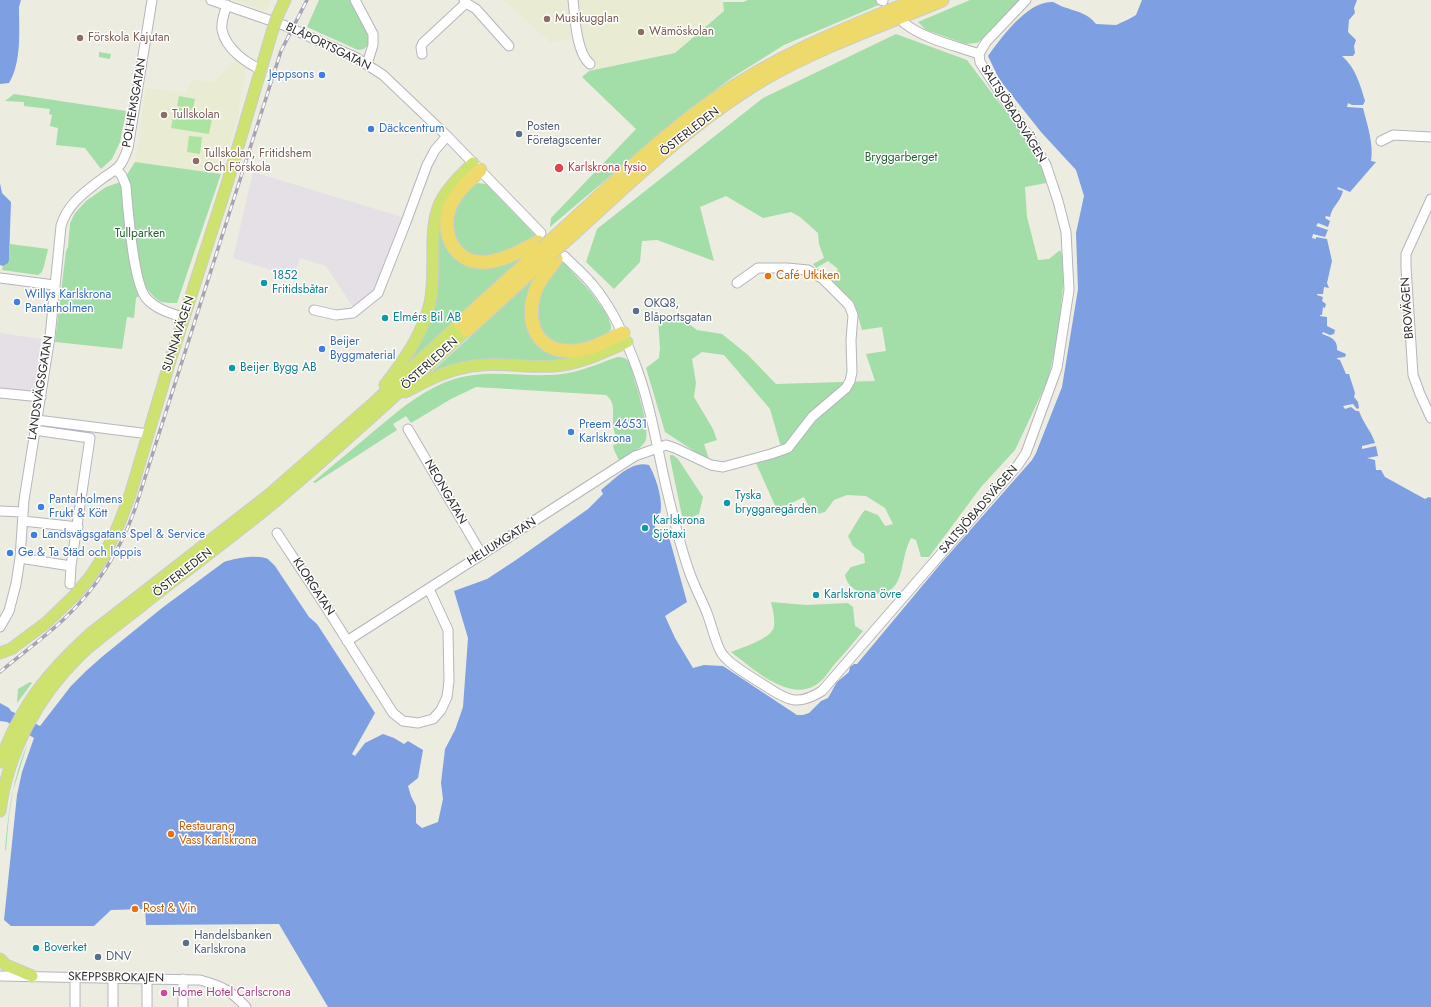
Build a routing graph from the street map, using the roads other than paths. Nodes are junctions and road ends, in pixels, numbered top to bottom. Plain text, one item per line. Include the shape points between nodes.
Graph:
1 (152, 0) edge
2 (211, 0) edge
3 (285, 0) edge
4 (355, 0) edge
5 (573, 0) edge
6 (917, 0) edge
7 (942, 0) edge
8 (1026, 0) edge
9 (465, 1) edge
10 (227, 5) junction
11 (904, 23) dead end
12 (509, 46) dead end
13 (422, 54) dead end
14 (980, 54) junction
15 (367, 64) junction
16 (590, 64) dead end
17 (262, 70) junction
18 (447, 136) junction
19 (1431, 138) edge
20 (1381, 141) dead end
21 (476, 167) junction
22 (116, 169) junction
23 (1431, 199) edge
24 (573, 229) junction
25 (549, 249) junction
26 (0, 278) edge
27 (737, 283) dead end
28 (54, 285) junction
29 (314, 310) dead end
30 (185, 318) junction
31 (463, 327) junction
32 (625, 338) junction
33 (0, 393) edge
34 (41, 397) junction
35 (393, 397) junction
36 (368, 408) junction
37 (1431, 418) edge
38 (37, 420) junction
39 (408, 429) dead end
40 (34, 430) junction
41 (149, 434) junction
42 (658, 447) junction
43 (0, 512) edge
44 (23, 516) junction
45 (78, 527) junction
46 (277, 534) dead end
47 (482, 555) junction
48 (20, 558) junction
49 (71, 566) junction
50 (70, 584) dead end
51 (429, 589) junction
52 (0, 628) edge
53 (24, 639) junction
54 (347, 641) junction
55 (0, 647) edge
56 (0, 653) edge
57 (27, 715) junction
58 (17, 734) junction
59 (0, 762) edge
60 (0, 811) edge
61 (0, 959) edge
62 (0, 976) edge
63 (32, 976) junction
64 (75, 978) junction
65 (113, 979) junction
66 (147, 979) junction
67 (183, 979) junction
68 (75, 1007) edge
69 (113, 1007) edge
70 (147, 1007) edge
71 (183, 1007) edge
72 (246, 1007) edge

1 - 22 street, POLHEMSGATAN via 128,148
2 - 10 street, BLÅPORTSGATAN
3 - 17 main road, SUNNAVÄGEN, bridge via 272,32
4 - 15 street via 373,34 373,45
5 - 16 street via 583,56
6 - 24 highway, ÖSTERLEDEN via 788,55 736,85 688,119 647,154
7 - 24 highway, ÖSTERLEDEN via 793,63 740,94 694,127
8 - 14 street, SALTSJÖBADSVÄGEN via 986,42
9 - 12 street via 476,9
9 - 13 street via 423,43
10 - 15 street, BLÅPORTSGATAN via 298,32
10 - 17 street via 222,22 225,39 241,57
11 - 14 street via 929,38
14 - 42 street, SALTSJÖBADSVÄGEN via 980,62 1046,165 1066,232 1069,290 1056,368 1026,453 1018,465 822,691 800,701 786,698 722,655 688,570
15 - 18 street, BLÅPORTSGATAN via 383,75
17 - 30 main road, SUNNAVÄGEN
18 - 21 street, BLÅPORTSGATAN
18 - 29 street via 427,165 378,293 353,313 336,315
19 - 20 street via 1393,135
21 - 25 street, BLÅPORTSGATAN
21 - 25 highway via 448,213 447,232 454,249 473,261 487,262
21 - 36 main road via 444,196 434,229 432,290 423,325 397,369
22 - 28 street, LANDSVÄGSGATAN via 75,201 63,217
22 - 30 street via 126,186 141,290 145,298 156,307
23 - 37 street, BROVÄGEN via 1406,254 1413,375
24 - 25 highway, ÖSTERLEDEN, bridge
25 - 31 highway, ÖSTERLEDEN
25 - 32 street, BLÅPORTSGATAN via 592,284 612,312
25 - 32 highway via 531,310 533,326 540,340 554,349 571,352
26 - 28 street
27 - 42 street via 758,268 808,270 823,278 849,305 853,315 850,381 846,388 812,417 788,448 771,454 724,467 711,465 666,445
28 - 34 street, LANDSVÄGSGATAN via 50,337
30 - 41 main road, SUNNAVÄGEN
31 - 35 main road, ÖSTERLEDEN
31 - 36 main road, ÖSTERLEDEN
32 - 35 main road via 592,357 562,365 492,364 456,369
32 - 42 street, BLÅPORTSGATAN via 638,371
33 - 34 street
34 - 38 street, LANDSVÄGSGATAN
35 - 57 main road, ÖSTERLEDEN via 275,501 81,654
36 - 57 main road, ÖSTERLEDEN via 270,494 90,634 56,666 41,685
38 - 40 street, LANDSVÄGSGATAN
38 - 41 street
39 - 47 street, NEONGATAN
40 - 44 street, LANDSVÄGSGATAN
40 - 45 street via 90,438
41 - 53 main road, SUNNAVÄGEN via 130,495 105,554 70,600 46,623
42 - 47 street, HELIUMGATAN via 635,456
43 - 44 street
44 - 45 street
44 - 48 street, LANDSVÄGSGATAN
45 - 49 street
46 - 54 street, KLORGATAN
47 - 51 street, HELIUMGATAN
48 - 49 street
48 - 52 street, LANDSVÄGSGATAN via 16,584
49 - 50 street
51 - 54 street, HELIUMGATAN
51 - 54 street, KLORGATAN via 448,630 447,697 433,719 418,723 403,721 393,713
53 - 55 main road, SUNNAVÄGEN
53 - 56 main road, SUNNAVÄGEN via 11,649
57 - 58 main road, ÖSTERLEDEN
58 - 59 main road, ÖSTERLEDEN
58 - 60 main road, ÖSTERLEDEN
61 - 63 main road via 6,965
62 - 63 street, SKEPPSBROKAJEN
63 - 64 street, SKEPPSBROKAJEN
64 - 65 street, SKEPPSBROKAJEN
64 - 68 street
65 - 66 street, SKEPPSBROKAJEN
65 - 69 street
66 - 67 street, SKEPPSBROKAJEN
66 - 70 street
67 - 71 street
67 - 72 street, SKEPPSBROKAJEN via 220,985

